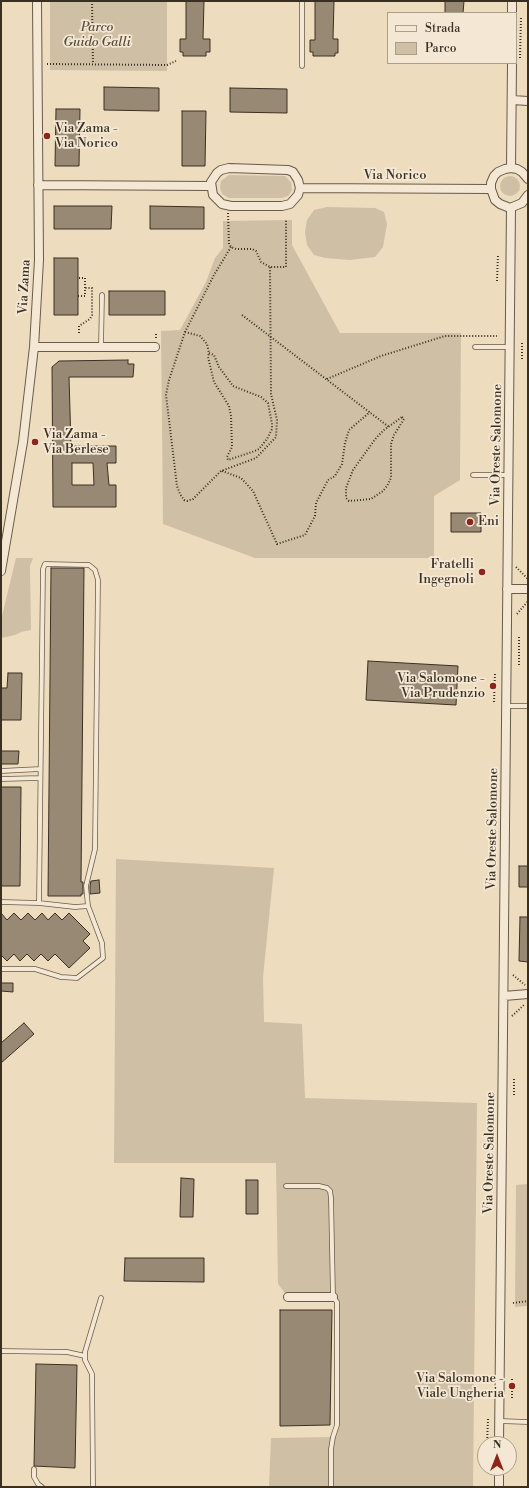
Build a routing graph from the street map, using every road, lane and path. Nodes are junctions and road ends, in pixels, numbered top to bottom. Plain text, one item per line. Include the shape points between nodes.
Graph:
1 (37, 1) edge
2 (92, 1) edge
3 (302, 1) edge
4 (512, 1) edge
5 (512, 12) edge
6 (176, 61) dead end
7 (47, 64) dead end
8 (93, 64) junction
9 (512, 64) edge
10 (302, 66) dead end
11 (512, 100) junction
12 (528, 100) edge
13 (511, 168) junction
14 (528, 180) edge
15 (38, 185) junction
16 (211, 186) junction
17 (300, 188) junction
18 (490, 189) junction
19 (528, 195) edge
20 (511, 211) junction
21 (286, 220) dead end
22 (228, 221) dead end
23 (231, 247) junction
24 (498, 254) dead end
25 (270, 267) junction
26 (78, 278) dead end
27 (498, 281) dead end
28 (85, 288) junction
29 (102, 295) dead end
30 (78, 296) dead end
31 (242, 314) dead end
32 (185, 332) junction
33 (79, 334) dead end
34 (270, 336) junction
35 (497, 336) dead end
36 (522, 342) dead end
37 (34, 347) junction
38 (156, 347) dead end
39 (475, 347) dead end
40 (102, 348) junction
41 (510, 348) junction
42 (209, 353) junction
43 (522, 359) dead end
44 (327, 379) junction
45 (272, 402) junction
46 (268, 403) junction
47 (370, 412) junction
48 (389, 427) junction
49 (221, 471) junction
50 (473, 475) dead end
51 (508, 475) junction
52 (1, 571) edge
53 (507, 588) junction
54 (528, 589) edge
55 (528, 601) edge
56 (516, 618) dead end
57 (516, 632) dead end
58 (519, 637) dead end
59 (518, 665) dead end
60 (515, 669) dead end
61 (495, 673) dead end
62 (494, 702) dead end
63 (506, 706) junction
64 (528, 706) edge
65 (40, 769) junction
66 (1, 771) edge
67 (40, 778) junction
68 (1, 779) edge
69 (1, 902) edge
70 (39, 903) junction
71 (88, 906) junction
72 (1, 969) edge
73 (513, 975) dead end
74 (528, 994) edge
75 (504, 996) junction
76 (511, 1017) dead end
77 (514, 1077) dead end
78 (514, 1095) dead end
79 (490, 1118) dead end
80 (490, 1145) dead end
81 (286, 1186) dead end
82 (288, 1296) dead end
83 (333, 1297) junction
84 (101, 1298) dead end
85 (528, 1301) edge
86 (513, 1303) dead end
87 (1, 1350) edge
88 (85, 1356) junction
89 (512, 1379) dead end
90 (512, 1399) dead end
91 (488, 1419) dead end
92 (499, 1421) junction
93 (528, 1422) edge
94 (487, 1436) edge
95 (499, 1436) edge
96 (34, 1469) dead end
97 (499, 1476) edge
98 (42, 1487) edge
99 (93, 1487) edge
100 (331, 1487) edge
101 (499, 1487) edge

1 - 15 street, Via Zama
2 - 8 path
3 - 10 lane
4 - 5 street
6 - 8 path via 167,65
7 - 8 path
9 - 11 street
11 - 12 street
11 - 13 street
13 - 14 street via 522,172
13 - 18 street via 504,168 498,172 491,182
15 - 16 street
15 - 37 street, Via Zama via 39,260
16 - 17 street via 218,202 232,206 287,205 296,198
16 - 17 street via 213,178 220,170 229,168 288,170 296,176
17 - 18 street, Via Norico
18 - 20 street via 495,200
19 - 20 street
20 - 41 street, Via Oreste Salomone
21 - 25 path via 286,267
22 - 23 path
23 - 25 path via 236,250 256,251 262,262
23 - 32 path
24 - 27 path
25 - 34 path
26 - 28 path via 85,278
28 - 30 path via 85,296
28 - 33 path via 92,288 92,314 90,319 79,326
29 - 40 lane
31 - 34 path
32 - 42 path via 200,336 207,344
32 - 49 path via 166,395 177,486 184,500 190,501
34 - 44 path
34 - 45 path
35 - 44 path via 445,336 382,356
36 - 43 path
37 - 40 street
37 - 52 street, Via Zama via 23,442
38 - 40 street
39 - 41 lane
41 - 51 street, Via Oreste Salomone
42 - 46 path via 214,355 233,386 262,397
42 - 46 path via 214,382 229,406 231,416 232,447 228,460 259,449 270,435 272,424
44 - 47 path
45 - 46 path
45 - 49 path via 277,420 276,437 253,460
47 - 48 path
47 - 49 path via 350,430 342,464 335,476 328,480 316,503 315,516 305,535 277,544 253,491 241,478
48 - 48 path via 402,417 404,419 391,444 391,478 387,486 371,499 349,501 346,498 346,488 353,470 376,438
50 - 51 lane
51 - 53 street, Via Oreste Salomone
53 - 54 street
53 - 63 street, Via Oreste Salomone
55 - 56 path
57 - 60 path
58 - 59 path
61 - 62 path
63 - 64 lane
63 - 75 street, Via Oreste Salomone
65 - 66 lane
65 - 67 lane
65 - 71 lane via 43,569 45,564 89,565 95,570 98,588 95,849 86,886
67 - 68 lane
67 - 70 lane
69 - 70 lane
70 - 71 lane
71 - 72 lane via 102,943 103,958 77,978 61,977 35,969
73 - 74 path via 527,987
74 - 75 street
74 - 76 path via 527,1002
75 - 92 street, Via Oreste Salomone
77 - 78 path
79 - 80 path
81 - 83 lane via 319,1186 330,1191
82 - 83 street
83 - 100 lane via 337,1302 337,1425 331,1449
84 - 88 lane
85 - 86 path
87 - 88 lane via 67,1352
88 - 99 lane via 92,1374
89 - 90 path
91 - 94 path
92 - 93 lane
92 - 95 street, Via Oreste Salomone
96 - 98 lane via 34,1477
97 - 101 street

